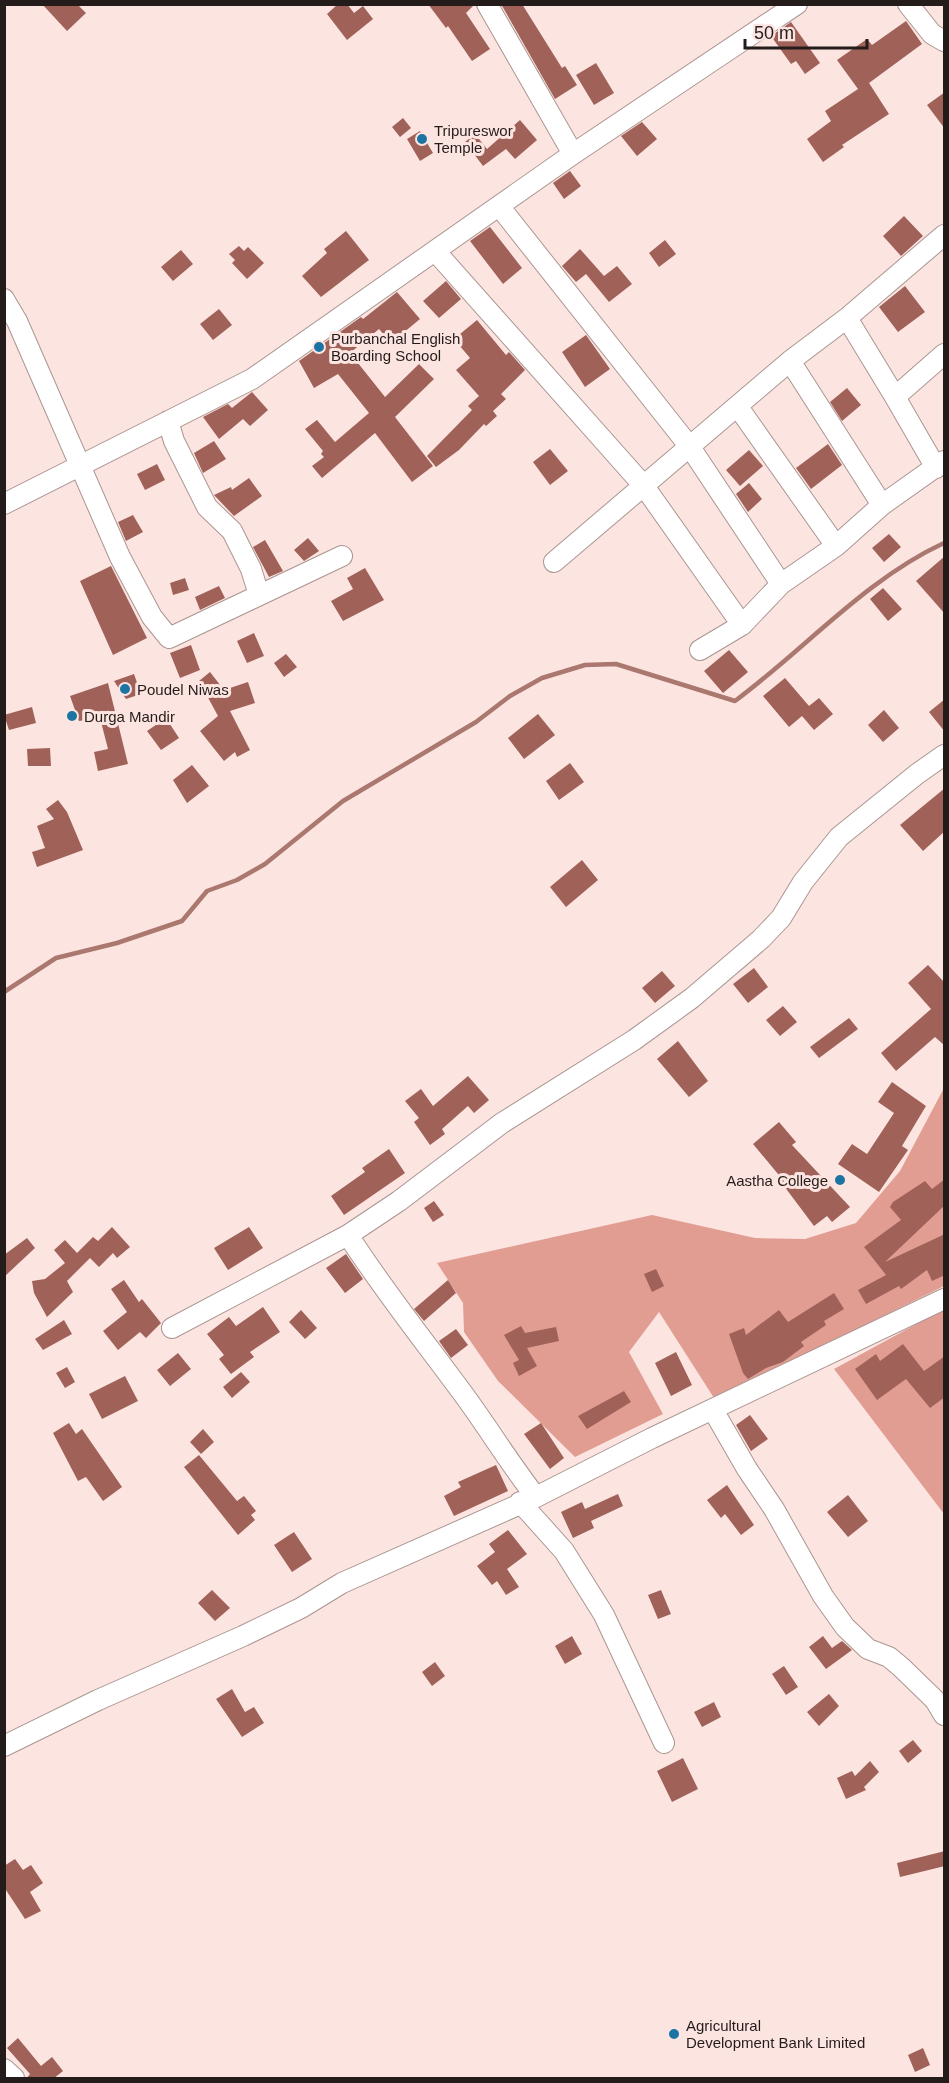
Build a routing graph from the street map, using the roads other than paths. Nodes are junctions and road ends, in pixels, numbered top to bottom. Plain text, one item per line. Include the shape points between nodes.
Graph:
1 (487, 4) edge
2 (797, 4) edge
3 (908, 4) edge
4 (945, 41) edge
5 (573, 154) junction
6 (499, 206) junction
7 (945, 235) edge
8 (436, 252) junction
9 (4, 299) edge
10 (846, 318) junction
11 (945, 354) edge
12 (789, 361) junction
13 (896, 397) junction
14 (738, 407) junction
15 (168, 421) junction
16 (690, 447) junction
17 (940, 464) edge
18 (81, 465) junction
19 (644, 486) junction
20 (4, 504) edge
21 (882, 506) junction
22 (836, 546) junction
23 (342, 556) dead end
24 (554, 562) dead end
25 (781, 584) junction
26 (259, 595) junction
27 (742, 625) junction
28 (700, 650) dead end
29 (945, 755) edge
30 (348, 1234) junction
31 (945, 1299) edge
32 (172, 1328) dead end
33 (713, 1410) junction
34 (528, 1499) junction
35 (945, 1715) edge
36 (664, 1743) dead end
37 (4, 1746) edge
38 (4, 2069) edge
39 (14, 2079) edge

1 - 5 street
2 - 5 street
3 - 4 street via 932,34
5 - 6 street
6 - 8 street
6 - 16 street
7 - 10 street
8 - 15 street via 252,379
8 - 19 street
9 - 18 street
10 - 12 street
10 - 13 street
11 - 13 street
12 - 14 street
12 - 21 street
13 - 17 street
14 - 16 street
14 - 22 street
15 - 18 street
15 - 26 street via 207,507 232,531
16 - 19 street
16 - 25 street
17 - 21 street
18 - 20 street
18 - 26 street via 120,557 152,617 169,638
19 - 24 street
19 - 27 street
21 - 22 street
22 - 25 street
23 - 26 street
25 - 27 street
27 - 28 street
29 - 30 street via 839,837 803,882 781,918 711,984 634,1040 502,1123 399,1201
30 - 32 street
30 - 34 street via 399,1310 472,1406
31 - 33 street
33 - 34 street
33 - 35 street via 845,1627 868,1649 902,1667
34 - 36 street via 604,1615
34 - 37 street via 342,1583 243,1636
38 - 39 street

